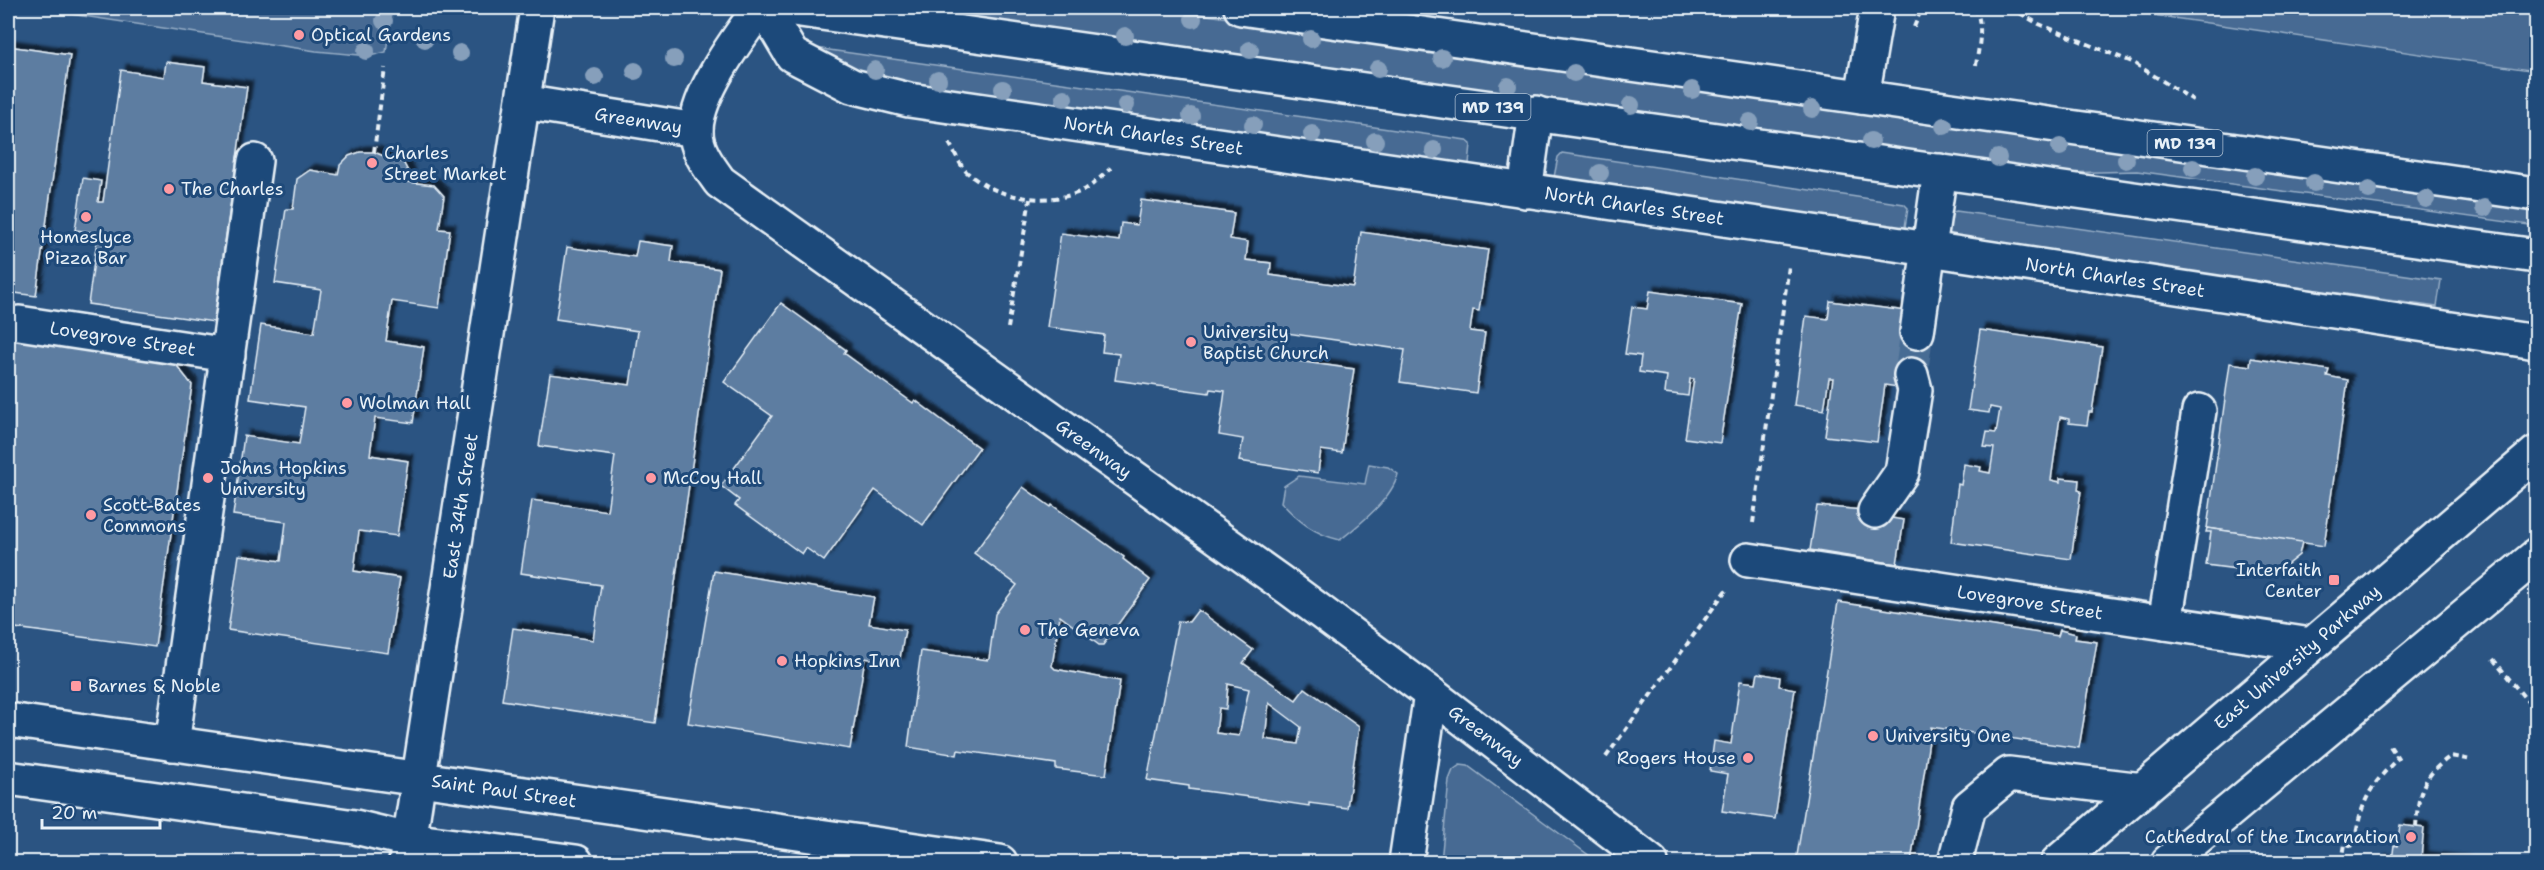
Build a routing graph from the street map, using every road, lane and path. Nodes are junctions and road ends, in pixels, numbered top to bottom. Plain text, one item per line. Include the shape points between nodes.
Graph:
1 (537, 8) edge
2 (762, 8) edge
3 (786, 8) edge
4 (1241, 8) edge
5 (1877, 8) edge
6 (1922, 8) edge
7 (1976, 8) edge
8 (2012, 8) edge
9 (1913, 33) dead end
10 (1976, 65) dead end
11 (385, 68) dead end
12 (1862, 97) junction
13 (2193, 100) dead end
14 (523, 102) junction
15 (1536, 113) junction
16 (696, 130) junction
17 (948, 141) dead end
18 (374, 152) dead end
19 (255, 161) dead end
20 (1113, 166) dead end
21 (1940, 171) junction
22 (1525, 191) junction
23 (2536, 194) edge
24 (1030, 199) junction
25 (1929, 249) junction
26 (2536, 256) edge
27 (1790, 263) dead end
28 (19, 323) dead end
29 (1008, 328) dead end
30 (1917, 332) tunnel mouth
31 (2536, 342) edge
32 (228, 355) junction
33 (1911, 375) tunnel mouth
34 (2199, 411) dead end
35 (2536, 453) edge
36 (1875, 511) dead end
37 (2536, 556) edge
38 (1748, 560) junction
39 (2165, 623) junction
40 (2312, 645) junction
41 (2493, 659) dead end
42 (1431, 694) junction
43 (2533, 708) dead end
44 (8, 720) edge
45 (172, 744) junction
46 (2390, 746) dead end
47 (1606, 757) dead end
48 (2471, 760) dead end
49 (8, 778) edge
50 (418, 779) junction
51 (2143, 790) junction
52 (2416, 827) dead end
53 (408, 851) edge
54 (839, 851) edge
55 (576, 862) edge
56 (1000, 862) edge
57 (1406, 862) edge
58 (1651, 862) edge
59 (1955, 862) edge
60 (2058, 862) edge
61 (2169, 862) edge
62 (2342, 862) edge

1 - 14 main road, East 34th Street
2 - 16 main road via 721,62
2 - 22 main road, North Charles Street via 792,55 852,86 909,100
3 - 15 main road, MD 139
4 - 12 main road, MD 139
5 - 12 main road
6 - 9 path
7 - 10 path via 1980,39
8 - 13 path via 2039,24 2132,62
11 - 18 path
12 - 23 main road, MD 139
14 - 16 main road, Greenway
14 - 50 main road, East 34th Street
15 - 21 main road, MD 139
15 - 22 main road
16 - 42 main road, Greenway via 702,155 720,182
17 - 24 path via 967,173 994,191
19 - 32 main road
20 - 24 path via 1085,189
21 - 25 main road
21 - 26 main road, MD 139
22 - 25 main road, North Charles Street
24 - 29 path
25 - 30 main road
25 - 31 main road, North Charles Street
27 - 38 path
28 - 32 main road, Lovegrove Street
32 - 45 main road
33 - 36 main road via 1915,390 1902,472
34 - 39 main road
35 - 40 main road, East University Parkway
37 - 61 main road
38 - 39 main road, Lovegrove Street
38 - 47 path
39 - 40 main road, Lovegrove Street
40 - 51 main road, East University Parkway
41 - 43 path
42 - 57 main road
42 - 58 main road, Greenway
44 - 45 main road, Saint Paul Street
45 - 50 main road, Saint Paul Street
46 - 62 path via 2398,758 2372,786 2362,804 2354,846 2345,844
48 - 52 path via 2451,756 2427,777 2420,793
49 - 53 main road via 355,827
50 - 53 main road, East 34th Street
50 - 54 main road, Saint Paul Street
51 - 59 main road via 2009,774 1969,807
51 - 60 main road, East University Parkway
53 - 55 main road
54 - 56 main road, Saint Paul Street

